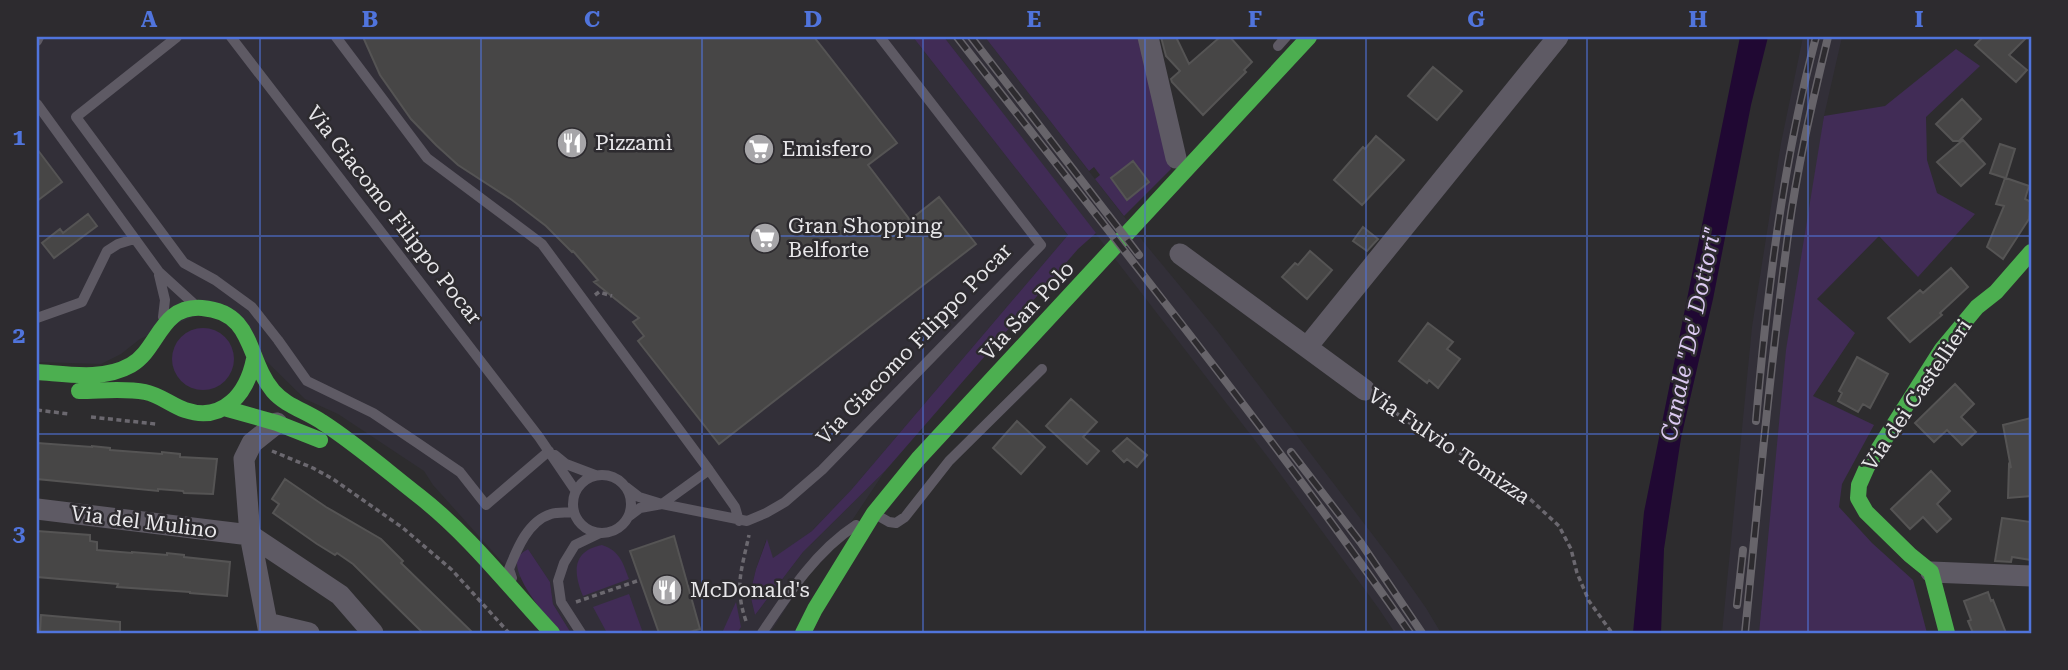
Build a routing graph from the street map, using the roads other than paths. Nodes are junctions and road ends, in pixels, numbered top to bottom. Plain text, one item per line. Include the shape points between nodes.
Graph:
1 (177, 37) edge
2 (231, 37) edge
3 (337, 37) edge
4 (880, 37) edge
5 (1148, 37) edge
6 (1286, 37) edge
7 (1310, 37) edge
8 (1558, 37) edge
9 (1278, 46) dead end
10 (37, 104) edge
11 (1176, 158) dead end
12 (134, 239) junction
13 (2031, 253) edge
14 (1180, 254) dead end
15 (159, 272) junction
16 (197, 307) junction
17 (37, 318) edge
18 (163, 324) junction
19 (152, 342) junction
20 (1307, 347) junction
21 (254, 359) junction
22 (1042, 369) dead end
23 (37, 372) edge
24 (1365, 390) road end
25 (61, 391) dead end
26 (166, 398) junction
27 (225, 408) junction
28 (277, 423) junction
29 (328, 447) dead end
30 (550, 452) junction
31 (709, 470) junction
32 (595, 475) junction
33 (626, 487) junction
34 (575, 490) junction
35 (662, 504) junction
36 (37, 509) edge
37 (573, 512) junction
38 (874, 513) junction
39 (628, 517) junction
40 (739, 521) junction
41 (600, 533) junction
42 (250, 535) junction
43 (1931, 572) junction
44 (2031, 576) edge
45 (531, 611) junction
46 (268, 628) edge
47 (309, 633) edge
48 (373, 633) edge
49 (552, 633) edge
50 (581, 633) edge
51 (762, 633) edge
52 (803, 633) edge
53 (1947, 633) edge

1 - 30 lane via 76,117 184,263 252,307 307,381 373,413 419,443 460,472 486,505
2 - 30 lane, Via Giacomo Filippo Pocar
3 - 31 lane via 427,158 542,244
4 - 40 lane, Via Giacomo Filippo Pocar via 1041,244 822,470 785,502 747,522
5 - 11 street
6 - 9 lane
7 - 38 main road, Via San Polo via 918,459
8 - 20 street
10 - 12 lane
12 - 15 lane
12 - 17 lane via 107,251 82,302
13 - 43 main road, Via dei Castellieri via 1942,349 1859,485 1858,498 1866,512
14 - 20 street, Via Fulvio Tomizza
15 - 16 lane
15 - 18 lane via 165,300
16 - 18 main road
16 - 21 main road via 222,312 243,327
18 - 19 main road
19 - 23 main road via 132,365 105,374
19 - 26 main road via 152,376
20 - 24 street, Via Fulvio Tomizza
21 - 27 main road via 247,388
21 - 45 main road via 287,404 320,421 432,507
22 - 38 lane via 949,461 905,517 888,522
25 - 26 main road via 146,392
26 - 27 main road via 194,412
27 - 28 main road
28 - 29 main road
28 - 42 street, Via del Mulino via 253,443 244,459
30 - 32 lane, Via Giacomo Filippo Pocar
30 - 34 lane, Via Giacomo Filippo Pocar
31 - 35 lane
31 - 40 lane via 735,507
32 - 33 lane, Via Giacomo Filippo Pocar via 612,476
32 - 34 lane
33 - 35 lane, Via Giacomo Filippo Pocar
33 - 39 lane via 631,502
34 - 37 lane
35 - 39 lane via 640,508
35 - 40 lane, Via Giacomo Filippo Pocar
36 - 42 street, Via del Mulino
37 - 41 lane via 583,527
37 - 45 lane via 551,514 538,521 519,544 509,569 516,590
38 - 51 lane via 843,533 802,575
38 - 52 main road, Via San Polo
39 - 41 lane via 613,531
41 - 50 lane via 575,545 558,581 561,602
42 - 46 street, Via del Mulino
42 - 48 street, Via del Mulino via 340,595
43 - 44 street
43 - 53 main road
45 - 49 main road
46 - 47 street, Via del Mulino

